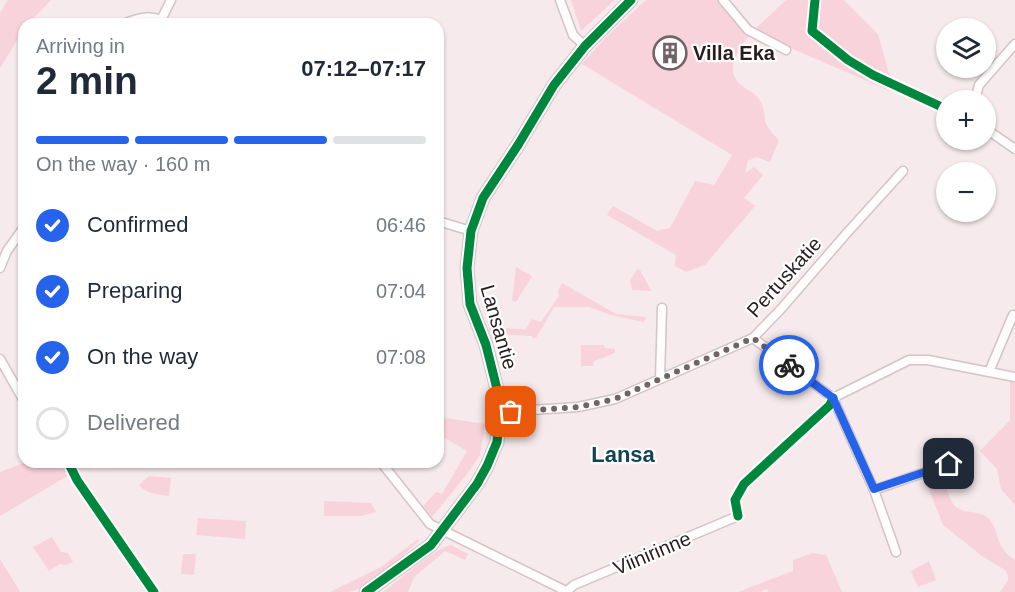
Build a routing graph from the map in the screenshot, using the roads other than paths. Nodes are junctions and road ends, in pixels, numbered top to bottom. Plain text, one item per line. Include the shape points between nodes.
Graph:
1 (171, 0) edge
2 (560, 0) edge
3 (631, 0) edge
4 (723, 0) edge
5 (164, 18) edge
6 (1015, 44) edge
7 (585, 46) junction
8 (786, 50) dead end
9 (978, 90) edge
10 (996, 136) edge
11 (1015, 149) edge
12 (903, 171) dead end
13 (444, 223) edge
14 (471, 231) junction
15 (18, 235) edge
16 (0, 268) edge
17 (662, 308) dead end
18 (1013, 315) dead end
19 (753, 338) junction
20 (0, 359) edge
21 (989, 372) junction
22 (1015, 377) edge
23 (660, 379) junction
24 (18, 390) edge
25 (833, 398) junction
26 (500, 412) junction
27 (949, 464) dead end
28 (386, 468) edge
29 (874, 489) junction
30 (738, 516) dead end
31 (442, 530) junction
32 (896, 552) dead end
33 (366, 592) edge
34 (567, 592) edge

1 - 5 street
2 - 7 street via 573,35
3 - 7 street, Lansantie
4 - 8 street via 748,30
6 - 9 street
7 - 14 street, Lansantie via 554,85 488,189
10 - 11 street
12 - 19 street, Pertuskatie
13 - 14 street
14 - 26 street, Lansantie via 467,268 470,304 492,367
15 - 16 street
17 - 23 street
18 - 21 street
19 - 23 street, Pertuskatie
19 - 25 street
20 - 24 street
21 - 22 street
21 - 25 street via 909,360
23 - 26 street, Pertuskatie via 594,404
25 - 29 street
26 - 31 street, Lansantie via 497,442 487,466
27 - 29 street
28 - 31 street via 430,524
29 - 32 street
30 - 34 street, Viinirinne via 574,585
31 - 33 street, Lansantie via 431,545
31 - 34 street

